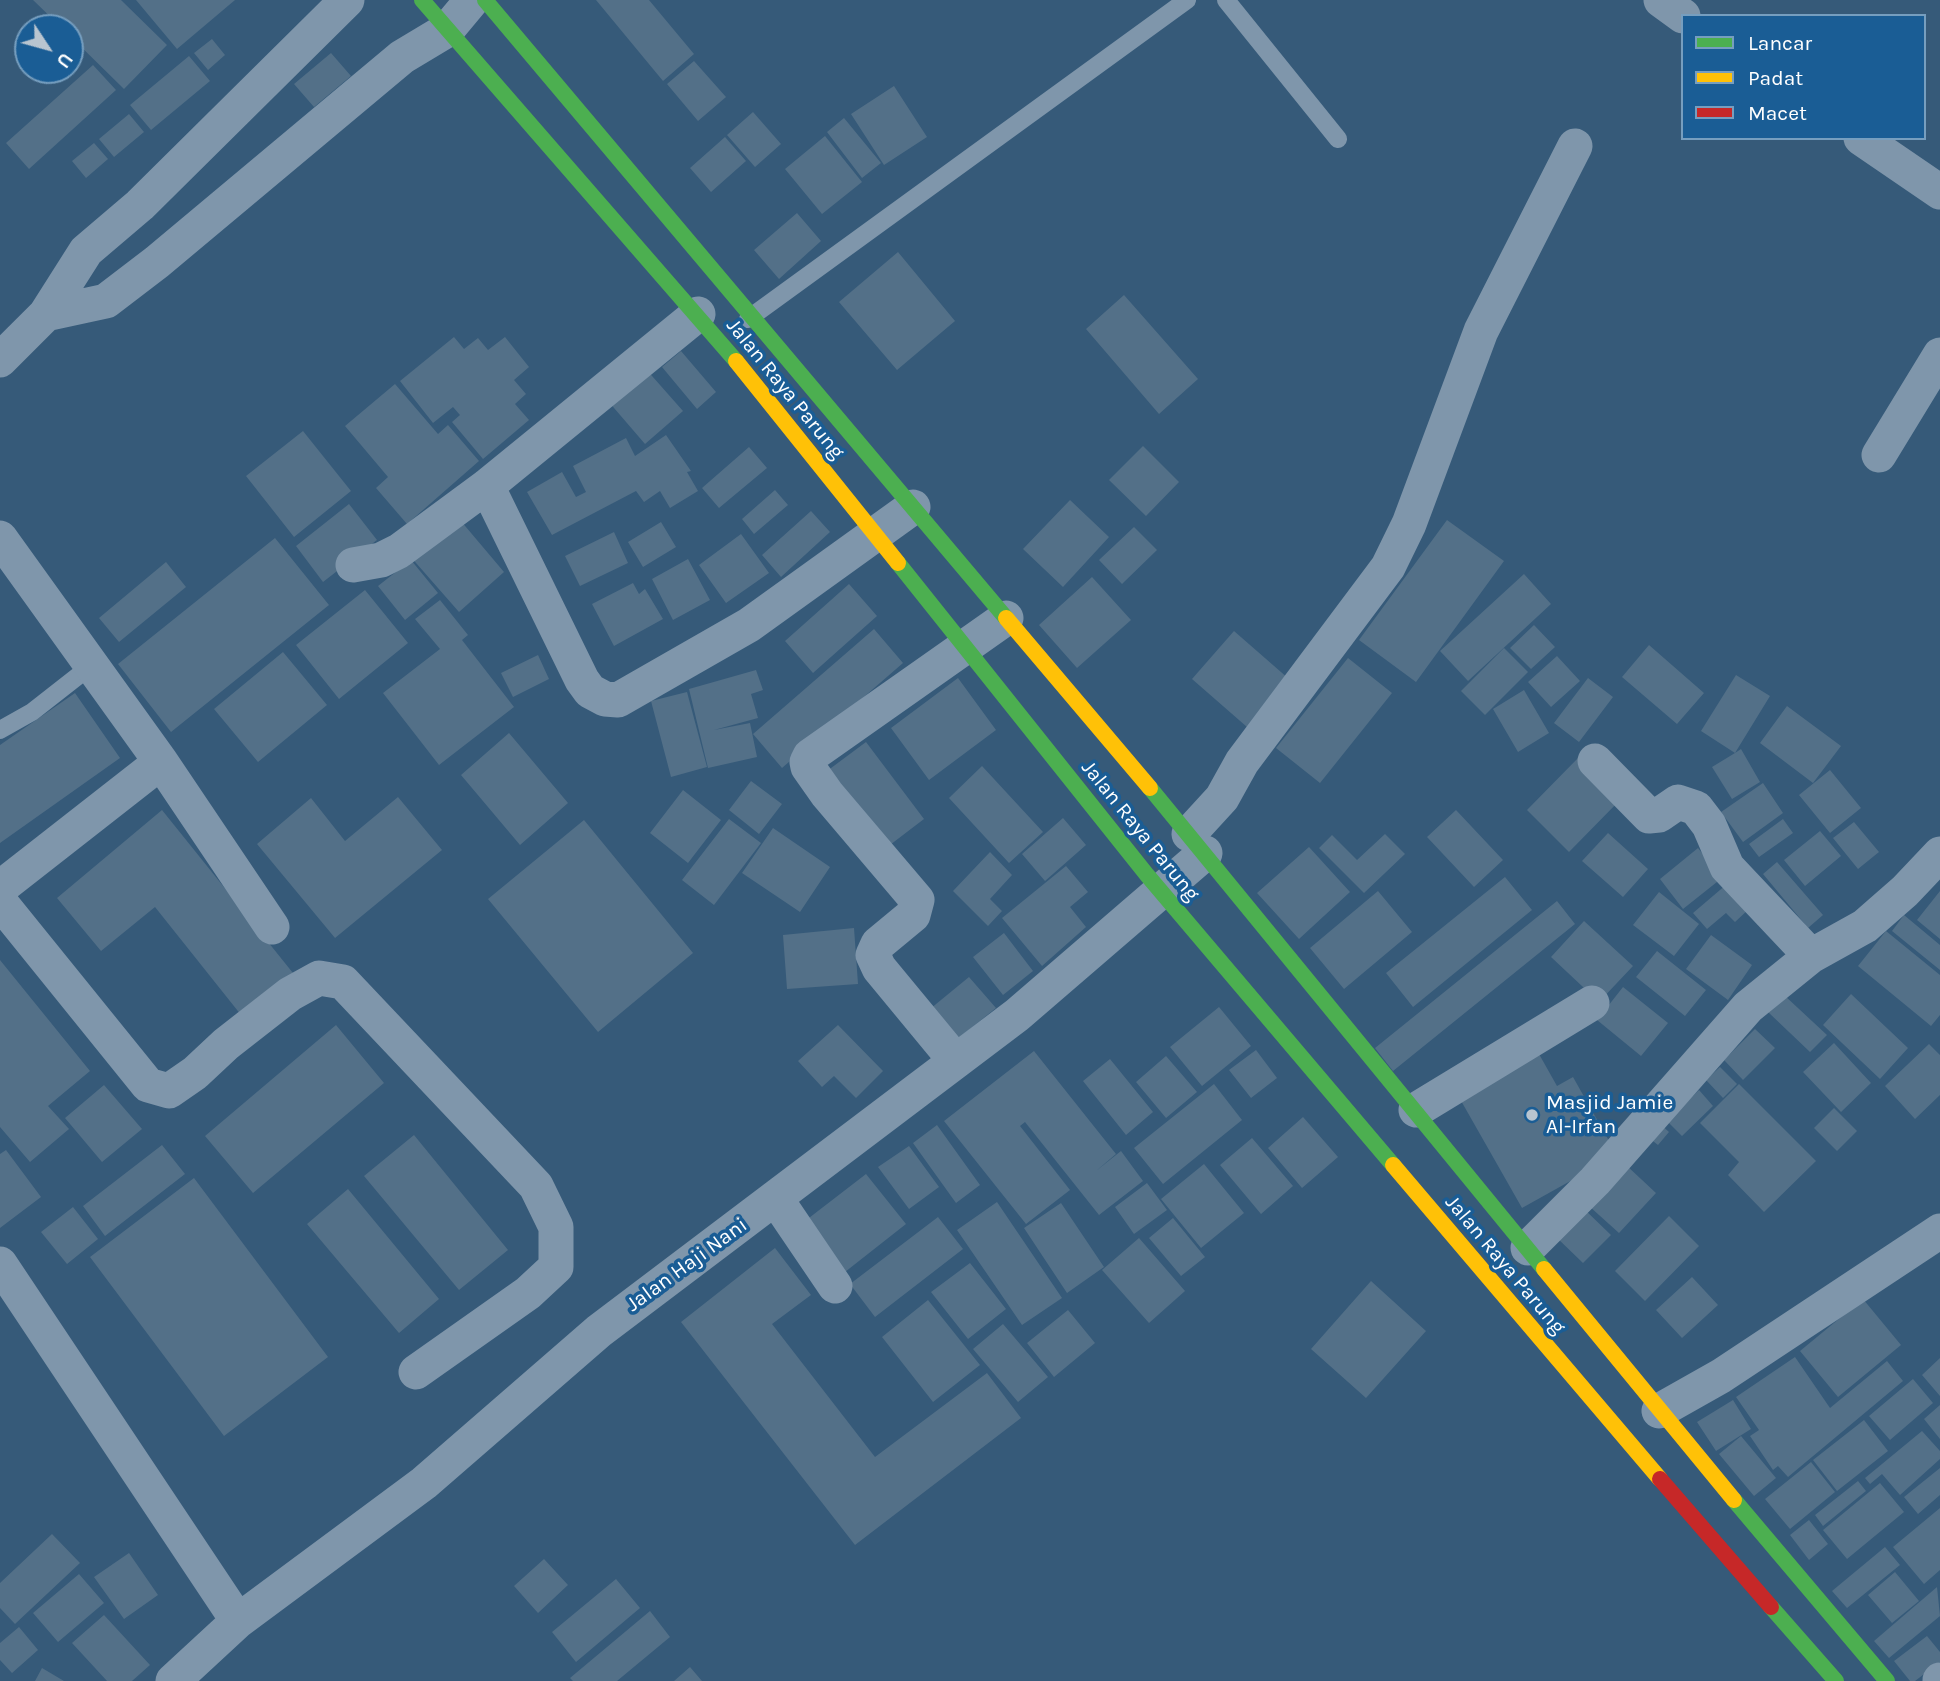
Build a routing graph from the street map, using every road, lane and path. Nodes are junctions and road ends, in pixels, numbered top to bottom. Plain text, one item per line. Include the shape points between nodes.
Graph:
1 (347, 0) edge
2 (422, 0) edge
3 (472, 0) edge
4 (485, 0) edge
5 (1187, 0) edge
6 (1226, 0) edge
7 (1661, 0) edge
8 (1681, 15) edge
9 (447, 30) junction
10 (1338, 139) dead end
11 (1864, 140) edge
12 (1575, 146) dead end
13 (1940, 192) edge
14 (140, 205) junction
15 (169, 251) junction
16 (47, 314) junction
17 (698, 314) junction
18 (751, 315) junction
19 (723, 345) junction
20 (1940, 355) edge
21 (0, 360) edge
22 (1879, 455) dead end
23 (487, 486) junction
24 (913, 507) junction
25 (875, 533) junction
26 (3, 551) edge
27 (353, 565) dead end
28 (1006, 618) junction
29 (966, 649) junction
30 (92, 665) junction
31 (0, 730) edge
32 (1595, 761) dead end
33 (161, 762) junction
34 (1197, 844) junction
35 (1940, 854) edge
36 (0, 888) edge
37 (1162, 892) junction
38 (0, 902) edge
39 (272, 927) dead end
40 (1811, 956) junction
41 (1592, 1003) dead end
42 (955, 1060) junction
43 (1416, 1110) junction
44 (776, 1199) junction
45 (1940, 1231) edge
46 (1528, 1248) junction
47 (0, 1264) edge
48 (835, 1286) dead end
49 (416, 1372) dead end
50 (1659, 1410) junction
51 (239, 1621) junction
52 (173, 1681) edge
53 (1836, 1681) edge
54 (1887, 1681) edge

1 - 14 street
2 - 9 highway, Jalan Raya Parung
3 - 9 street
4 - 18 highway, Jalan Raya Parung
5 - 18 lane
6 - 10 lane
7 - 8 street
9 - 15 street via 402,57
9 - 17 highway, Jalan Raya Parung
11 - 13 street
12 - 34 street, Jalan Haji Nani via 1481,331 1409,524 1388,567 1242,762
14 - 15 street
14 - 16 street via 86,251
15 - 16 street via 106,300
16 - 21 street
17 - 19 highway, Jalan Raya Parung
17 - 23 street
18 - 19 lane
18 - 24 highway, Jalan Raya Parung
19 - 25 highway, Jalan Raya Parung
20 - 22 street
23 - 25 street via 582,680 605,699 618,700 749,625
23 - 27 street via 399,551
24 - 25 street
24 - 28 highway, Jalan Raya Parung
25 - 29 highway, Jalan Raya Parung
26 - 30 street
28 - 29 street
28 - 34 highway, Jalan Raya Parung
29 - 37 highway, Jalan Raya Parung
29 - 42 street via 807,762 827,794 918,900 913,915 878,944 873,955
30 - 31 lane via 32,712
30 - 33 street
32 - 40 street via 1649,816 1678,802 1696,808 1709,825 1727,867
33 - 36 street
33 - 39 street
34 - 37 street, Jalan Haji Nani
34 - 43 highway, Jalan Raya Parung
35 - 40 street via 1865,926
37 - 42 street, Jalan Haji Nani via 1017,1015
37 - 53 highway, Jalan Raya Parung
38 - 49 street via 148,1085 169,1091 290,994 318,978 342,982 536,1186 556,1227 556,1267 528,1293
40 - 46 street via 1748,1007 1595,1181
41 - 43 street
42 - 44 street, Jalan Haji Nani
43 - 46 highway, Jalan Raya Parung
44 - 48 street
44 - 51 street, Jalan Haji Nani via 599,1331 424,1483
45 - 50 street via 1721,1376
46 - 50 highway, Jalan Raya Parung
47 - 51 street
50 - 54 highway, Jalan Raya Parung
51 - 52 street, Jalan Haji Nani

